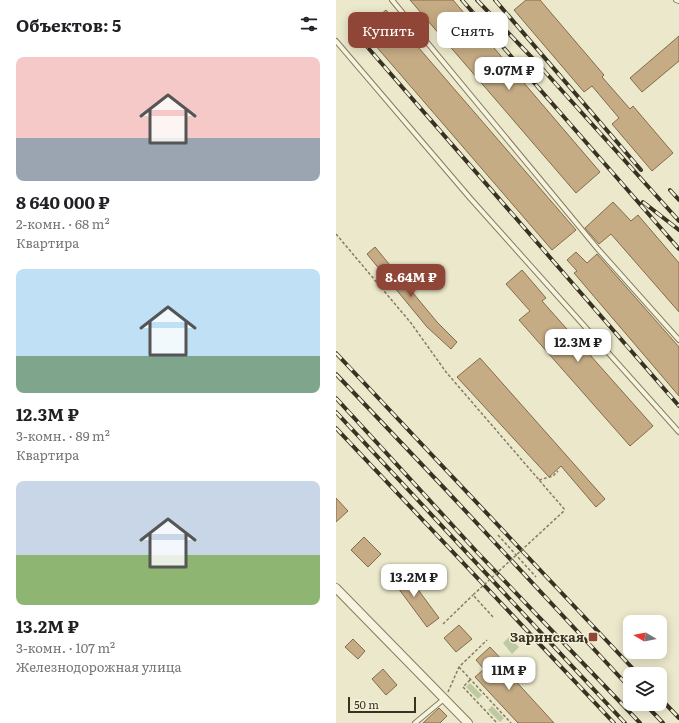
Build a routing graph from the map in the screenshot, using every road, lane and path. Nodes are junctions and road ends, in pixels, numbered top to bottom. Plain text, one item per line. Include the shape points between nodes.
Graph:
1 (392, 0) edge
2 (336, 41) edge
3 (336, 234) edge
4 (679, 340) edge
5 (679, 432) edge
6 (558, 471) dead end
7 (539, 481) junction
8 (498, 535) dead end
9 (516, 555) junction
10 (536, 577) dead end
11 (336, 588) edge
12 (473, 595) junction
13 (493, 617) dead end
14 (443, 624) dead end
15 (487, 640) dead end
16 (459, 667) junction
17 (470, 679) junction
18 (445, 699) junction
19 (415, 723) edge
20 (468, 723) edge
21 (498, 723) edge
22 (511, 723) edge

1 - 4 lane via 597,248
2 - 5 lane via 470,198
3 - 7 path via 411,323 450,377
6 - 7 path via 553,476
7 - 9 path, bridge via 564,510
8 - 9 path
9 - 10 path
9 - 12 path, bridge
11 - 18 street
12 - 13 path, bridge
12 - 14 path
15 - 16 path
16 - 17 path
16 - 18 path
17 - 21 path via 463,687
17 - 22 path
18 - 19 lane
18 - 20 street

